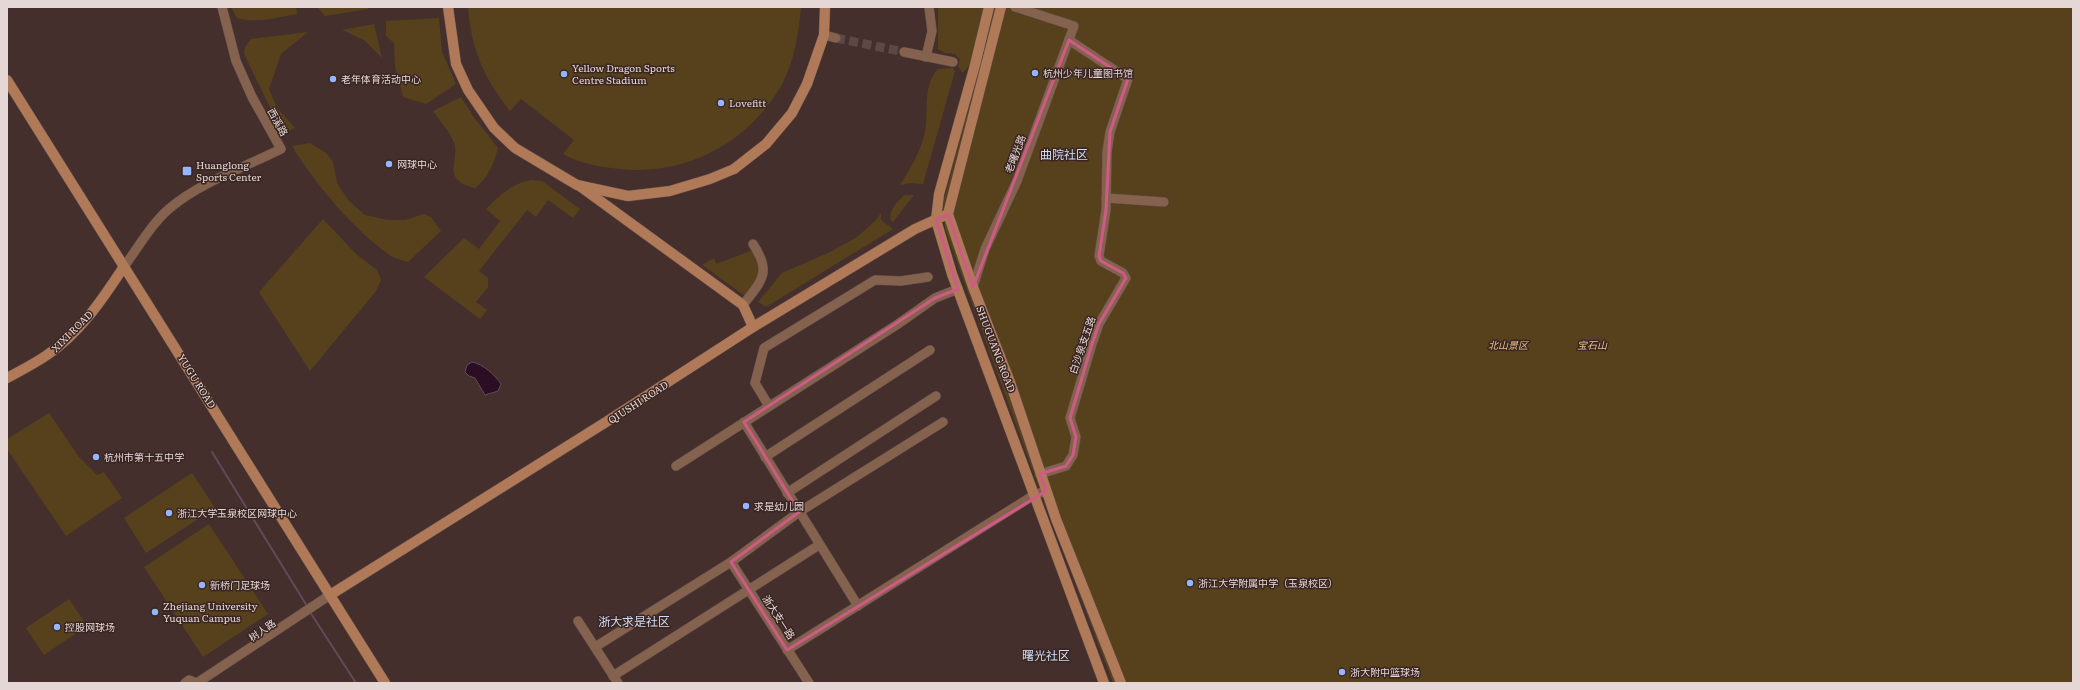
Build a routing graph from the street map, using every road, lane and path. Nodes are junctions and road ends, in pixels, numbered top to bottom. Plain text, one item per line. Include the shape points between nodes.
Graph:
1 (222, 7) edge
2 (448, 7) edge
3 (826, 7) edge
4 (929, 7) edge
5 (989, 7) edge
6 (1001, 7) edge
7 (1015, 7) edge
8 (824, 35) junction
9 (836, 38) tunnel mouth
10 (1069, 40) junction
11 (904, 52) tunnel mouth
12 (926, 57) junction
13 (953, 62) dead end
14 (7, 80) edge
15 (577, 185) junction
16 (1106, 198) junction
17 (1164, 202) dead end
18 (948, 214) junction
19 (936, 220) junction
20 (753, 244) dead end
21 (124, 268) junction
22 (928, 277) dead end
23 (973, 287) junction
24 (958, 289) junction
25 (743, 305) junction
26 (753, 327) junction
27 (930, 350) dead end
28 (7, 378) edge
29 (936, 396) dead end
30 (769, 406) junction
31 (744, 422) junction
32 (943, 422) dead end
33 (765, 457) junction
34 (676, 466) dead end
35 (1040, 474) junction
36 (1046, 491) junction
37 (787, 493) junction
38 (1034, 495) junction
39 (799, 512) junction
40 (819, 545) junction
41 (731, 562) junction
42 (749, 591) junction
43 (330, 595) junction
44 (858, 606) junction
45 (294, 619) junction
46 (578, 621) dead end
47 (595, 648) junction
48 (788, 650) junction
49 (615, 679) edge
50 (185, 683) edge
51 (196, 683) edge
52 (204, 683) edge
53 (385, 683) edge
54 (809, 683) edge
55 (1104, 683) edge
56 (1121, 683) edge

1 - 21 street, 西溪路 via 236,61 252,97 281,149 204,186 169,209 148,232
2 - 15 main road via 456,64 468,90 494,128 515,148
3 - 8 main road
4 - 12 street via 932,31
5 - 19 main road, SHUGUANG ROAD via 939,194
6 - 18 main road
7 - 10 street, 老曙光路 via 1074,26
8 - 9 street
8 - 15 main road via 807,84 792,113 766,144 734,169 670,191 628,196
10 - 16 street via 1128,79 1110,132
10 - 23 street, 老曙光路 via 1017,181 986,249
11 - 12 street
12 - 13 street
14 - 21 main road, YUGU ROAD
15 - 25 main road
16 - 17 street
16 - 35 street, 白沙泉支五路 via 1099,256 1101,261 1123,273 1126,278 1099,324 1086,364 1070,418 1076,437 1073,455 1066,466
18 - 19 main road, QIUSHI ROAD
18 - 23 main road, SHUGUANG ROAD
19 - 24 main road, SHUGUANG ROAD
19 - 26 main road, QIUSHI ROAD via 915,229
20 - 25 street via 763,260 762,281
21 - 28 main road, XIXI ROAD via 75,330 48,354
21 - 43 main road, YUGU ROAD
22 - 30 street via 901,281 875,280 764,348 755,383
23 - 35 main road, SHUGUANG ROAD via 1010,382
24 - 30 street via 935,298
24 - 38 main road, SHUGUANG ROAD
25 - 26 main road
26 - 43 main road, QIUSHI ROAD
27 - 33 street
29 - 37 street
30 - 31 street
31 - 33 street
31 - 34 street
32 - 39 street
33 - 37 street
35 - 36 main road, SHUGUANG ROAD
36 - 38 street
36 - 56 main road, SHUGUANG ROAD
37 - 39 street
38 - 44 street
38 - 55 main road, SHUGUANG ROAD
39 - 40 street
39 - 41 street
40 - 42 street
40 - 44 street
41 - 42 street, 浙大支一路
41 - 47 street
42 - 48 street, 浙大支一路
42 - 49 street
43 - 45 street
43 - 53 main road, YUGU ROAD
44 - 48 street
45 - 51 street, 树人路
45 - 52 street, 树人路
46 - 47 street
47 - 49 street
48 - 54 street, 浙大支一路
50 - 51 street via 189,680

